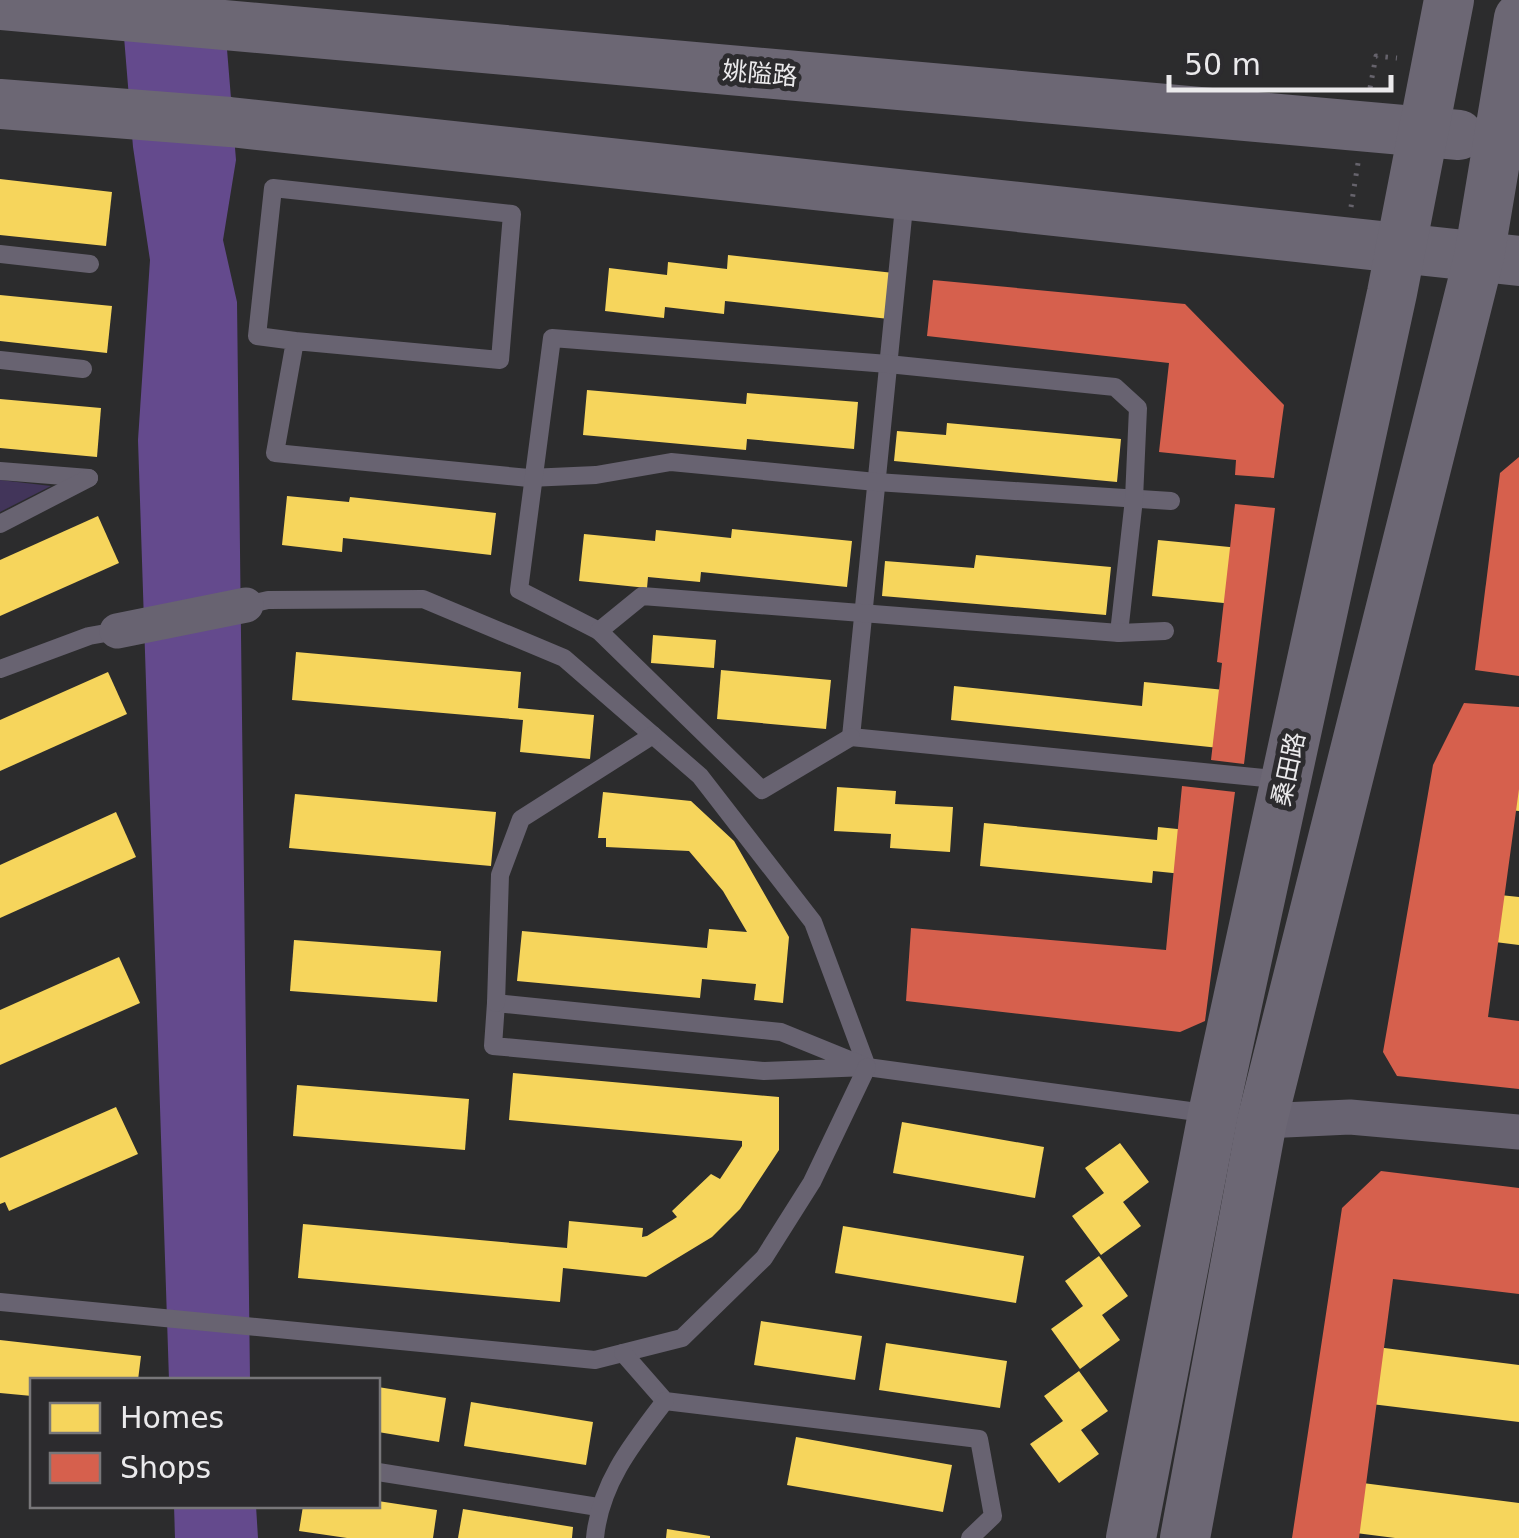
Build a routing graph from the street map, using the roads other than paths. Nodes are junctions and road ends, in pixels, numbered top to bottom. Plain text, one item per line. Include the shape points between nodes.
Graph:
1 (1449, 0) edge
2 (0, 6) edge
3 (1519, 18) edge
4 (0, 104) edge
5 (1425, 131) junction
6 (1509, 140) edge
7 (905, 196) junction
8 (1400, 251) junction
9 (0, 254) edge
10 (1499, 260) edge
11 (90, 264) dead end
12 (295, 341) junction
13 (0, 360) edge
14 (888, 364) junction
15 (83, 370) dead end
16 (0, 472) edge
17 (536, 477) junction
18 (876, 482) junction
19 (1134, 499) junction
20 (1171, 501) dead end
21 (0, 524) edge
22 (246, 605) joint
23 (863, 615) junction
24 (118, 631) joint
25 (1165, 631) dead end
26 (599, 632) junction
27 (1119, 632) junction
28 (0, 669) edge
29 (653, 735) junction
30 (850, 737) junction
31 (1286, 780) junction
32 (496, 1003) junction
33 (867, 1067) junction
34 (1237, 1118) junction
35 (1519, 1132) edge
36 (0, 1302) edge
37 (623, 1353) junction
38 (665, 1401) junction
39 (380, 1472) edge
40 (598, 1506) junction
41 (595, 1538) edge
42 (970, 1538) edge
43 (1131, 1538) edge
44 (1184, 1538) edge

1 - 5 main road, 桑田路
2 - 5 main road, 姚隘路
3 - 6 main road, 桑田路
4 - 7 main road via 230,122
5 - 6 main road, 姚隘路
5 - 8 main road, 桑田路
6 - 10 main road, 桑田路
7 - 8 main road
7 - 14 lane
8 - 10 main road
8 - 31 main road, 桑田路
9 - 11 lane
10 - 34 main road, 桑田路
12 - 12 lane via 500,360 512,214 273,188 256,336
12 - 17 lane via 276,453
13 - 15 lane
14 - 17 lane via 552,338
14 - 18 lane
14 - 19 lane via 1115,387 1138,408
16 - 21 lane via 89,478
17 - 18 lane via 671,462
17 - 26 lane via 519,590
18 - 19 lane
18 - 23 lane
19 - 20 lane
19 - 27 lane
22 - 24 street
22 - 29 lane via 423,599 564,658
23 - 26 lane via 642,596
23 - 27 lane
23 - 30 lane
24 - 28 lane
25 - 27 lane
26 - 30 lane via 762,790
29 - 32 lane via 521,819 500,875
29 - 33 lane via 700,776 813,922
30 - 31 lane
31 - 34 main road, 桑田路
32 - 33 lane via 781,1032
32 - 33 lane via 493,1046 764,1071
33 - 34 lane
33 - 37 lane via 812,1182 764,1258 682,1338
34 - 35 street via 1350,1117
34 - 43 main road, 桑田路
34 - 44 main road, 桑田路
36 - 37 lane via 595,1360
37 - 38 lane
38 - 40 lane via 626,1452
38 - 42 lane via 979,1439 993,1516
39 - 40 lane
40 - 41 lane

